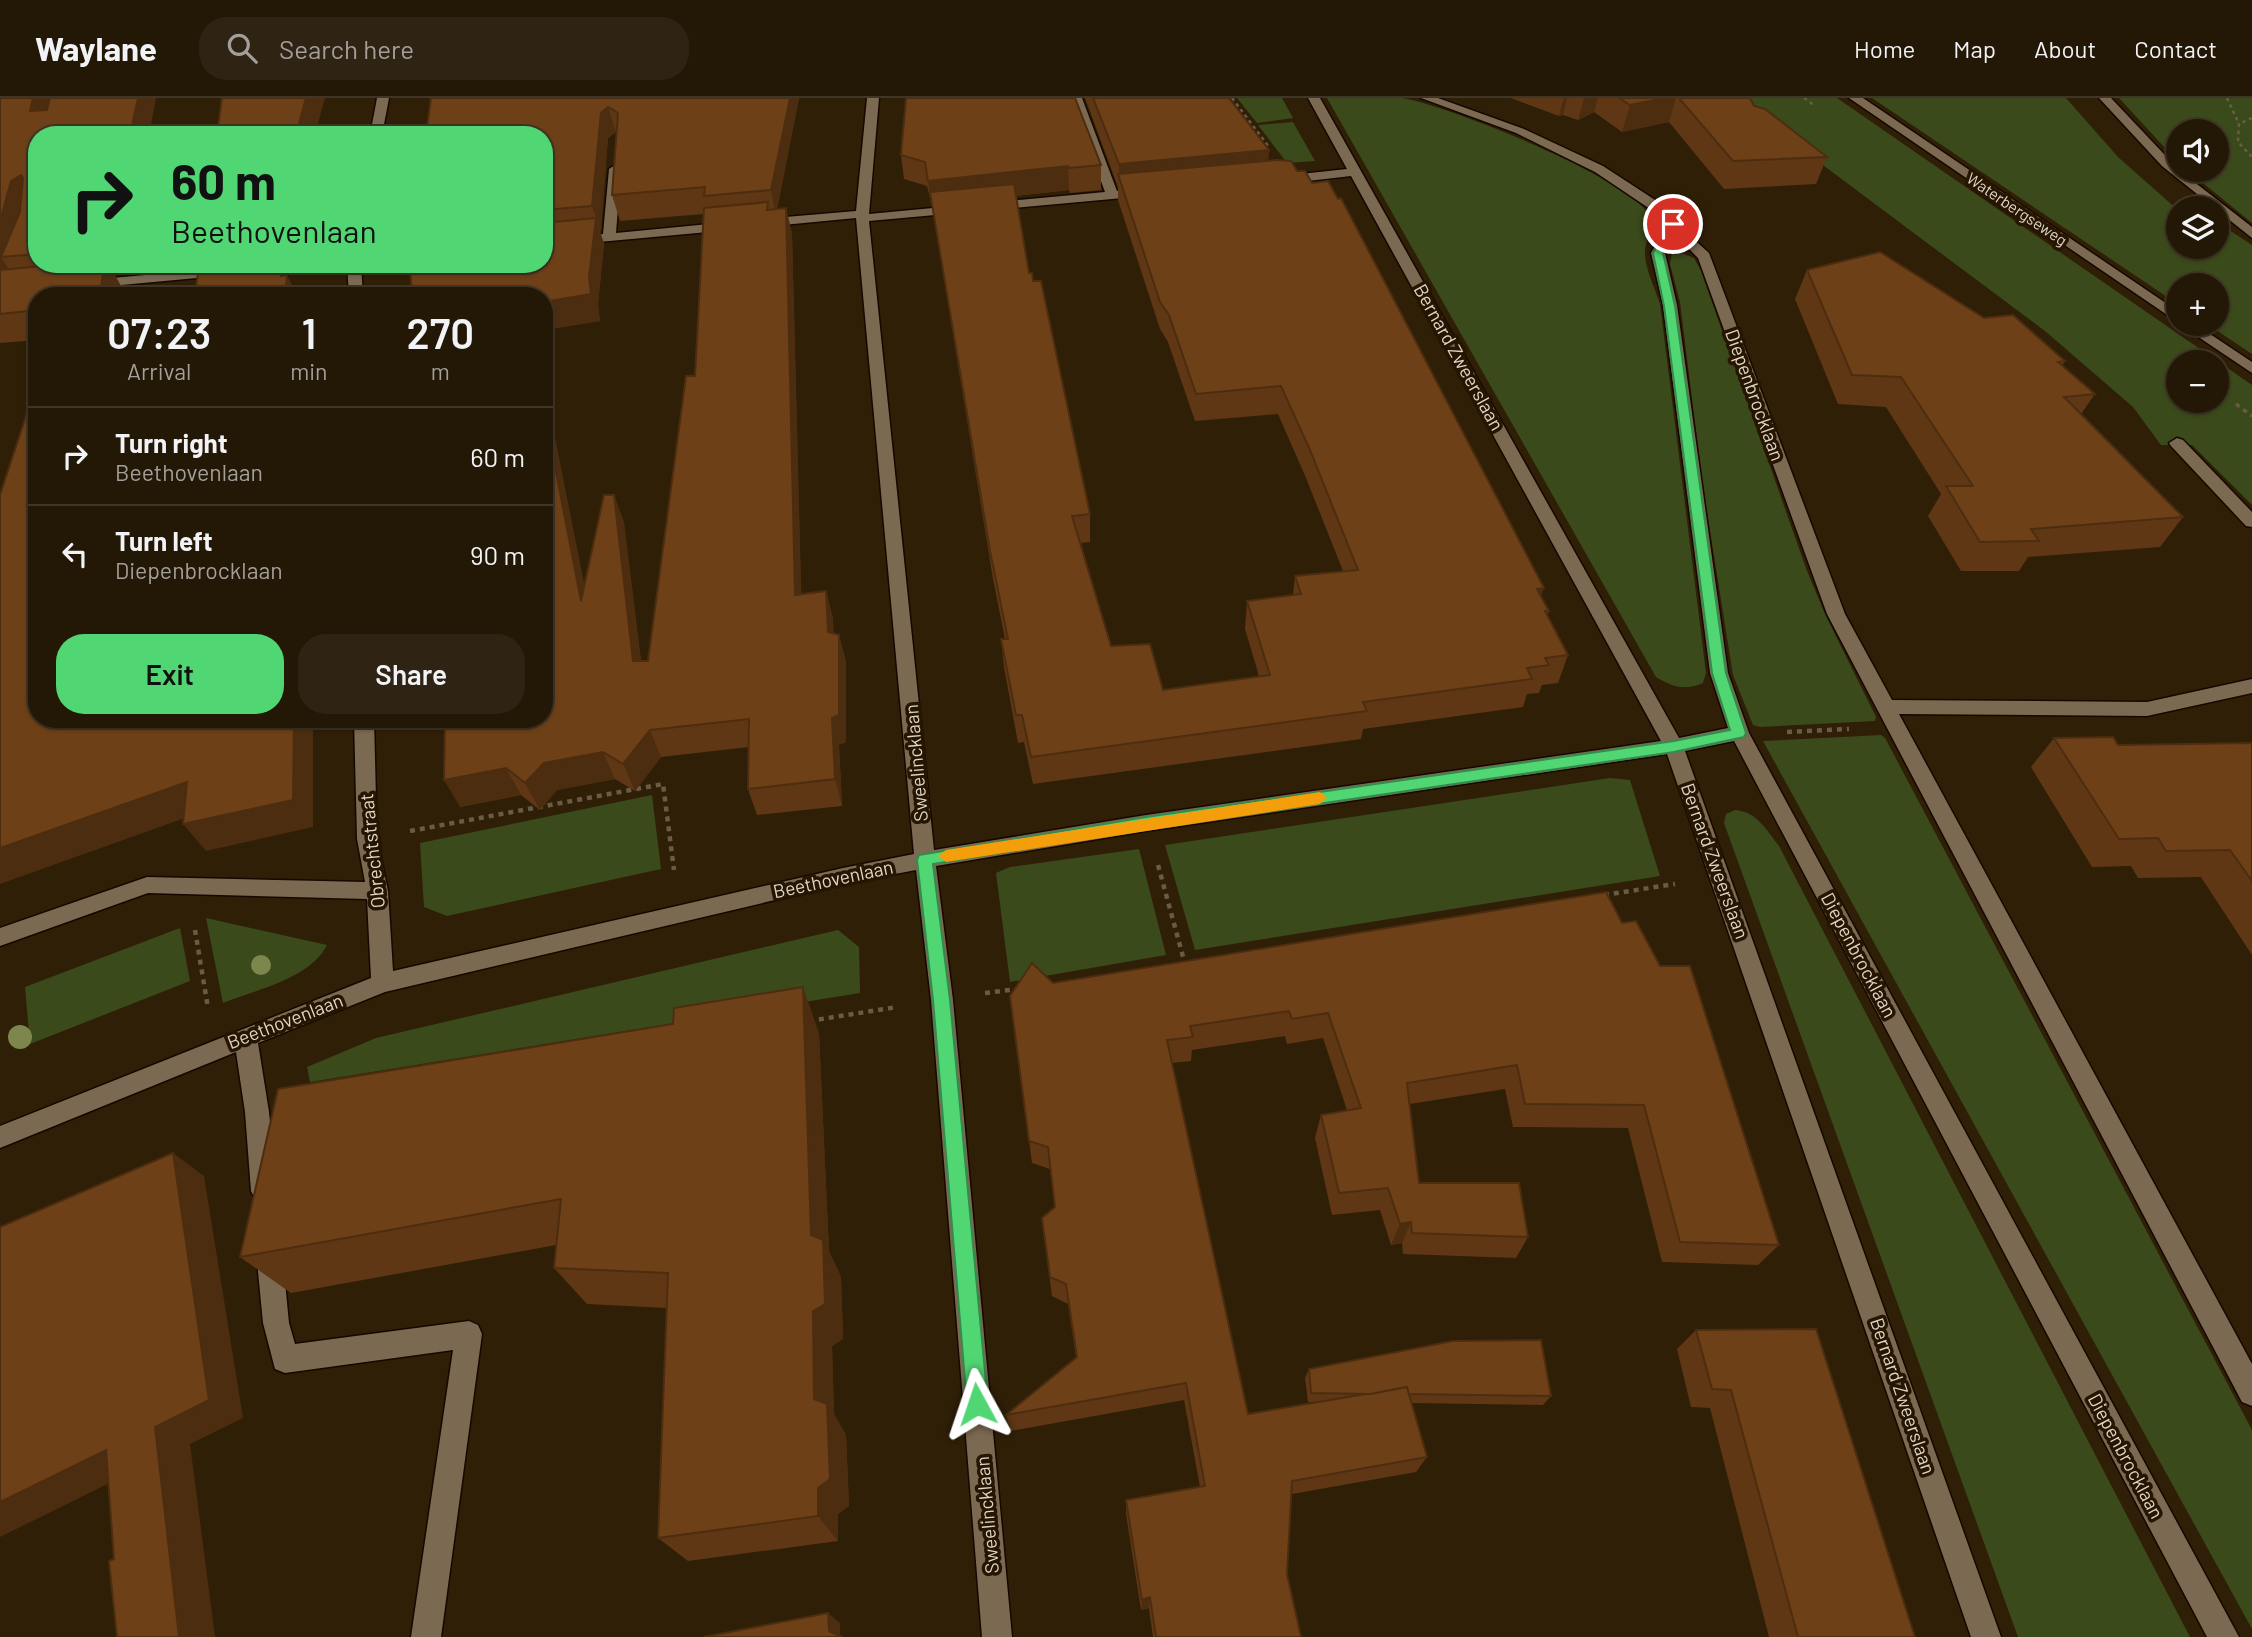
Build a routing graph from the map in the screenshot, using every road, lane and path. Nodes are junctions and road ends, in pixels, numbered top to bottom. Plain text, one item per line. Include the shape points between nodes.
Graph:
1 (383, 98) edge
2 (873, 98) edge
3 (1076, 98) edge
4 (1232, 98) edge
5 (1314, 98) edge
6 (1427, 98) edge
7 (1855, 98) edge
8 (2105, 98) edge
9 (2227, 98) edge
10 (2252, 118) edge
11 (2239, 124) junction
12 (378, 126) edge
13 (617, 150) edge
14 (2252, 157) edge
15 (1356, 172) junction
16 (1293, 179) junction
17 (1265, 181) edge
18 (1154, 191) edge
19 (1112, 195) junction
20 (862, 216) junction
21 (1673, 224) junction
22 (2252, 234) edge
23 (609, 237) junction
24 (553, 242) edge
25 (210, 273) edge
26 (75, 285) edge
27 (2166, 310) edge
28 (2204, 336) edge
29 (2252, 369) edge
30 (2177, 443) dead end
31 (2252, 522) edge
32 (2252, 686) edge
33 (1884, 706) junction
34 (364, 728) edge
35 (1859, 729) dead end
36 (1782, 732) dead end
37 (1738, 733) junction
38 (1674, 746) junction
39 (1146, 823) junction
40 (368, 839) junction
41 (925, 860) junction
42 (1721, 876) junction
43 (188, 888) junction
44 (377, 891) junction
45 (1597, 896) edge
46 (679, 914) junction
47 (0, 937) edge
48 (1199, 962) edge
49 (1185, 964) junction
50 (1171, 966) edge
51 (382, 983) junction
52 (1023, 988) edge
53 (942, 1000) junction
54 (805, 1022) edge
55 (246, 1037) junction
56 (215, 1048) junction
57 (0, 1137) edge
58 (2252, 1392) edge
59 (426, 1637) edge
60 (997, 1637) edge
61 (1986, 1637) edge
62 (2224, 1637) edge

1 - 12 street
2 - 20 street, Sweelincklaan
3 - 19 street
4 - 16 path
5 - 15 street, Bernard Zweerslaan
6 - 21 street, Diepenbrocklaan via 1560,148 1648,200
7 - 27 street, Waterbergseweg
8 - 22 street via 2166,163
9 - 11 path
10 - 11 path
11 - 14 path via 2238,142
13 - 23 street
15 - 16 street
15 - 38 street, Bernard Zweerslaan
16 - 17 street
18 - 19 street
19 - 20 street
20 - 23 street
20 - 41 street, Sweelincklaan
21 - 33 street, Diepenbrocklaan via 1704,256 1818,570
21 - 37 street, Diepenbrocklaan via 1658,253 1670,306 1719,673
23 - 24 street
25 - 26 street
28 - 29 street
30 - 31 street
32 - 33 street via 2147,709
33 - 58 street, Diepenbrocklaan
34 - 40 street, Obrechtstraat
35 - 36 path
37 - 38 street, Beethovenlaan
37 - 62 street, Diepenbrocklaan
38 - 39 street, Beethovenlaan
38 - 42 street, Bernard Zweerslaan
39 - 41 street, Beethovenlaan
39 - 49 path
40 - 44 street, Obrechtstraat
40 - 46 path via 663,784
41 - 46 street, Beethovenlaan
41 - 53 street, Sweelincklaan
42 - 45 path
42 - 61 street, Bernard Zweerslaan
43 - 44 street
43 - 47 street via 147,885
43 - 56 path
44 - 51 street, Obrechtstraat
46 - 51 street, Beethovenlaan
48 - 49 path
49 - 50 path
51 - 55 street, Beethovenlaan
52 - 53 path
53 - 54 path
53 - 60 street, Sweelincklaan
55 - 56 street, Beethovenlaan
55 - 59 street via 276,1323 285,1359 469,1334
56 - 57 street, Beethovenlaan

